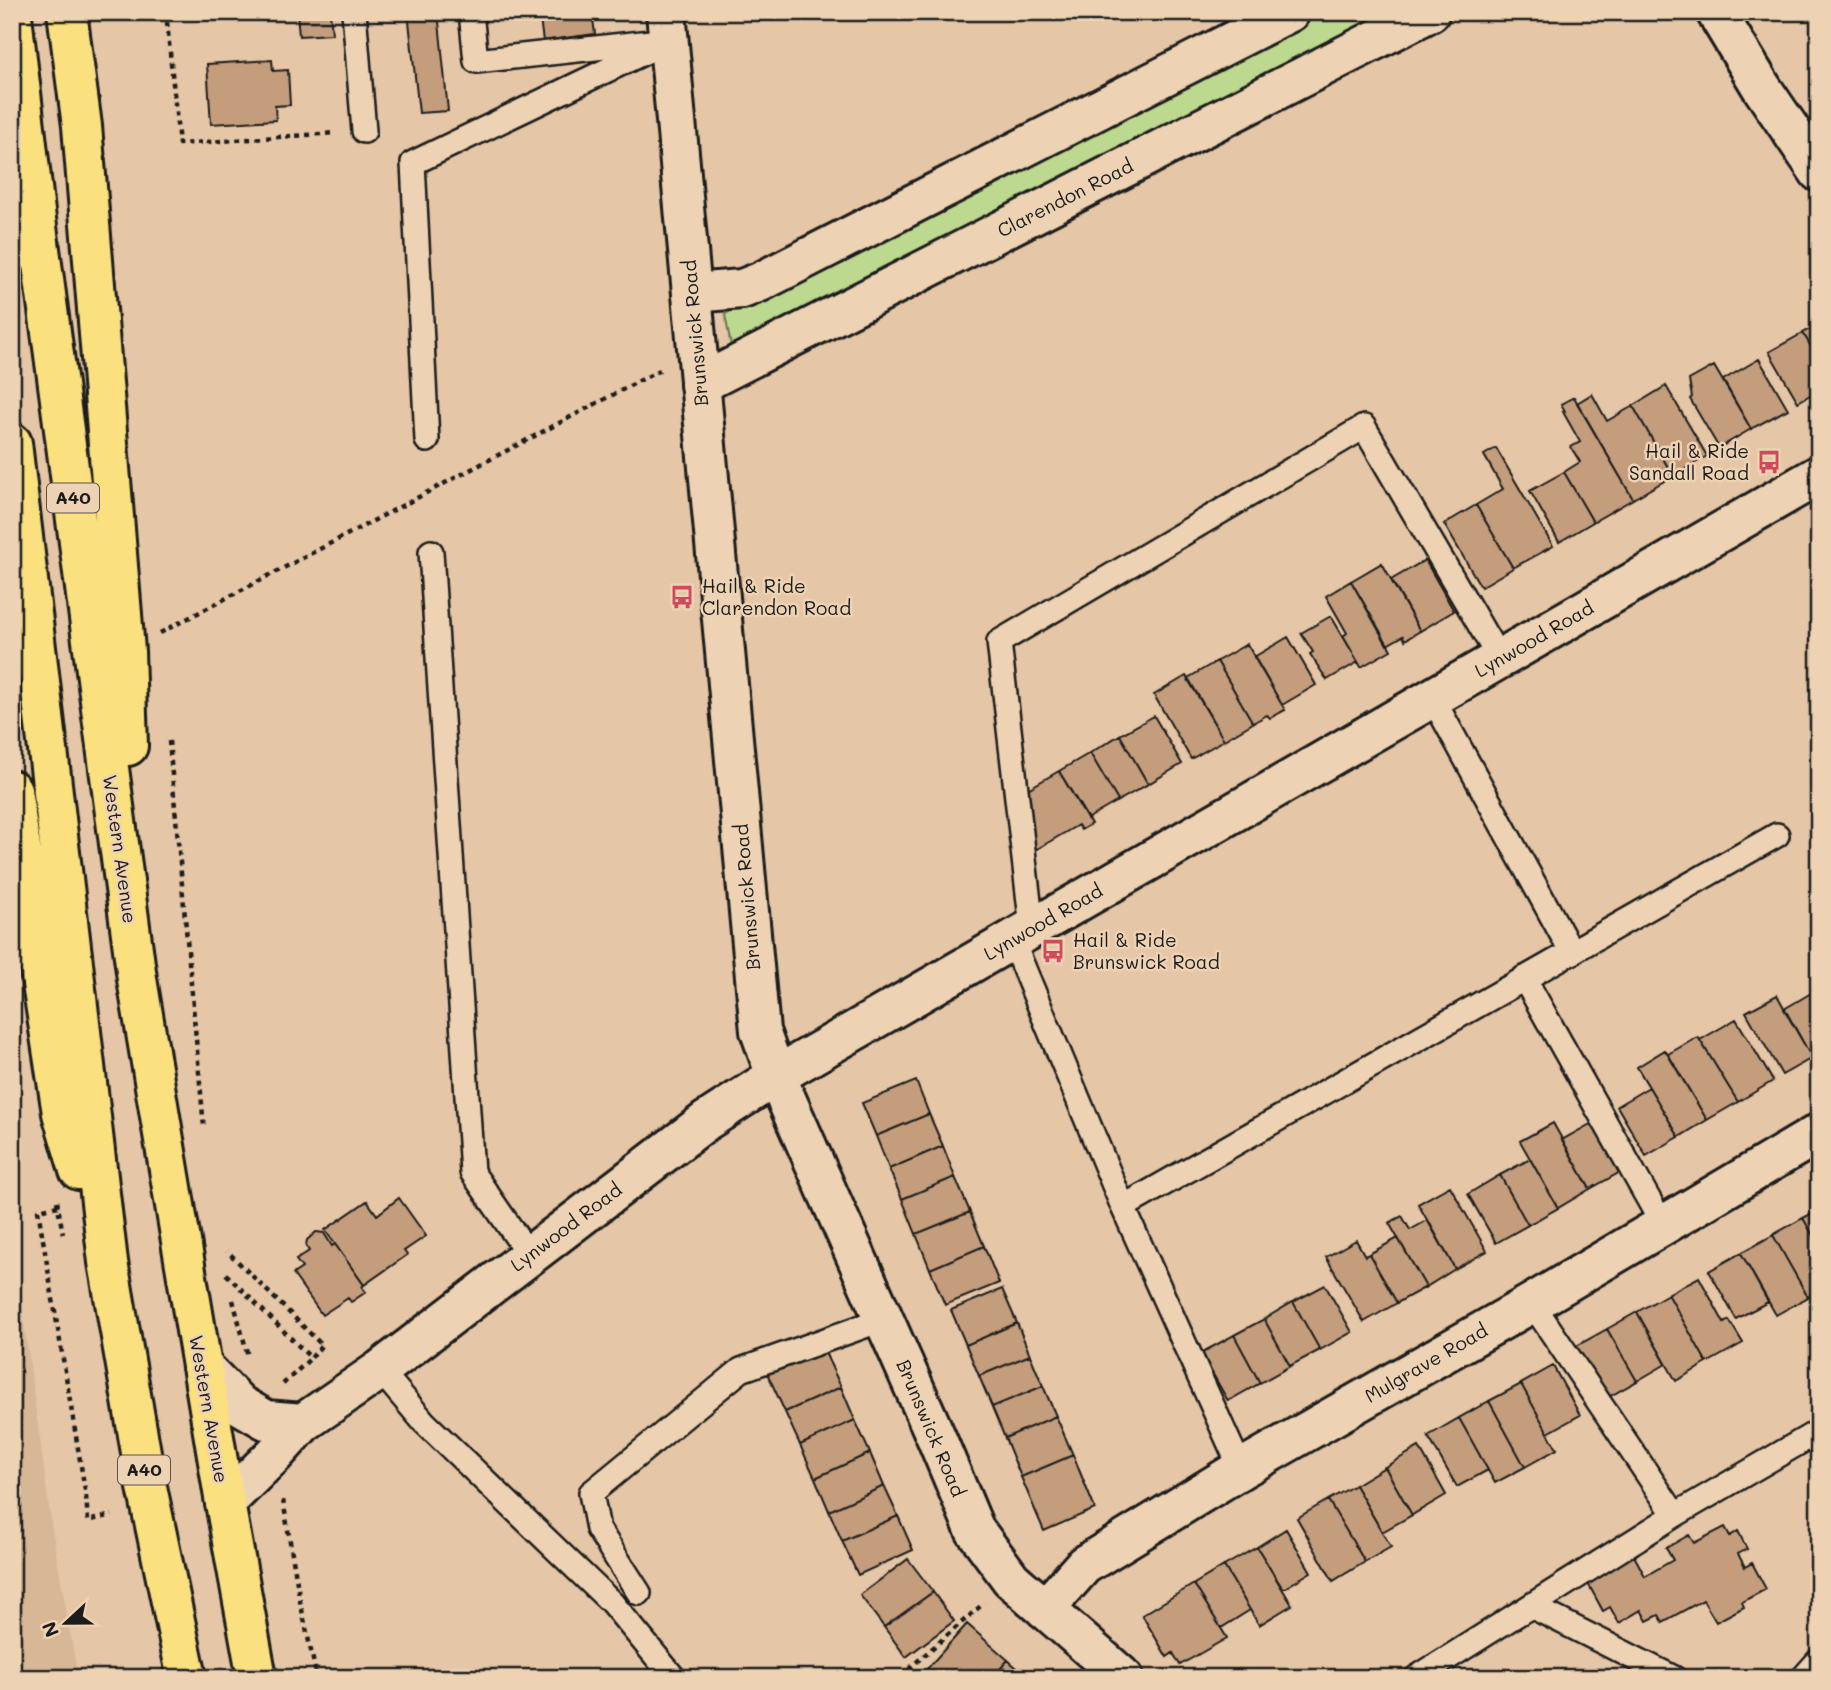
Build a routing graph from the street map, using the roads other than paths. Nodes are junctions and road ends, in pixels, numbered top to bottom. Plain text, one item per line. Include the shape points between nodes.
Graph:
1 (67, 12) edge
2 (354, 12) edge
3 (471, 12) edge
4 (1290, 12) edge
5 (1430, 12) edge
6 (1716, 12) edge
7 (12, 16) edge
8 (667, 26) edge
9 (364, 131) road end
10 (1819, 172) edge
11 (692, 293) junction
12 (698, 368) junction
13 (427, 440) dead end
14 (12, 443) edge
15 (1819, 475) edge
16 (431, 552) dead end
17 (1500, 658) junction
18 (1432, 697) junction
19 (12, 790) edge
20 (1777, 835) dead end
21 (1022, 934) junction
22 (1572, 953) junction
23 (1524, 978) junction
24 (137, 979) junction
25 (776, 1076) junction
26 (1819, 1133) edge
27 (1124, 1207) junction
28 (1663, 1225) junction
29 (529, 1255) junction
30 (108, 1262) junction
31 (1532, 1303) junction
32 (884, 1319) junction
33 (202, 1366) junction
34 (380, 1370) junction
35 (303, 1423) junction
36 (1819, 1431) edge
37 (1241, 1469) junction
38 (225, 1503) junction
39 (1675, 1515) junction
40 (639, 1593) dead end
41 (1531, 1606) junction
42 (1045, 1609) junction
43 (1819, 1660) edge
44 (187, 1678) edge
45 (257, 1678) edge
46 (674, 1678) edge
47 (1124, 1678) edge
48 (1416, 1678) edge
49 (1674, 1678) edge
50 (1802, 1678) edge

1 - 24 highway, A40 via 82,126 125,650
2 - 9 lane
3 - 8 lane via 476,61
4 - 11 street via 760,282 742,289
5 - 12 street, Clarendon Road
6 - 10 street
7 - 24 highway, Western Avenue / A40
8 - 11 street, Brunswick Road
8 - 13 lane via 413,163
11 - 12 street, Brunswick Road
12 - 25 street, Brunswick Road via 760,1031
14 - 30 highway, A40
15 - 17 street, Lynwood Road
16 - 29 lane via 472,1172
17 - 18 street, Lynwood Road
17 - 21 lane via 1364,428 1352,434 999,642
18 - 21 street, Lynwood Road
18 - 22 lane
19 - 30 highway, A40 via 62,1113
20 - 22 lane
21 - 25 street, Lynwood Road
21 - 27 lane
22 - 23 lane
23 - 27 lane
23 - 28 lane
24 - 33 highway, Western Avenue / A40
25 - 29 street, Lynwood Road via 706,1121
25 - 32 street, Brunswick Road
26 - 28 street, Mulgrave Road
27 - 37 lane
28 - 31 street, Mulgrave Road
29 - 34 street, Lynwood Road
30 - 44 highway, A40 via 147,1487
31 - 37 street, Mulgrave Road
31 - 39 lane
32 - 40 lane via 741,1370 591,1493 598,1529
32 - 42 street, Brunswick Road via 975,1530 1011,1579
33 - 35 street via 240,1405 266,1420
33 - 38 highway, Western Avenue / A40
34 - 35 street, Lynwood Road
34 - 46 lane via 424,1422 612,1603
35 - 38 street, Lynwood Road
36 - 39 lane
37 - 42 street, Mulgrave Road via 1084,1565
38 - 45 highway, Western Avenue / A40
39 - 41 lane
41 - 48 lane
41 - 49 lane
42 - 47 street, Brunswick Road
43 - 50 lane

